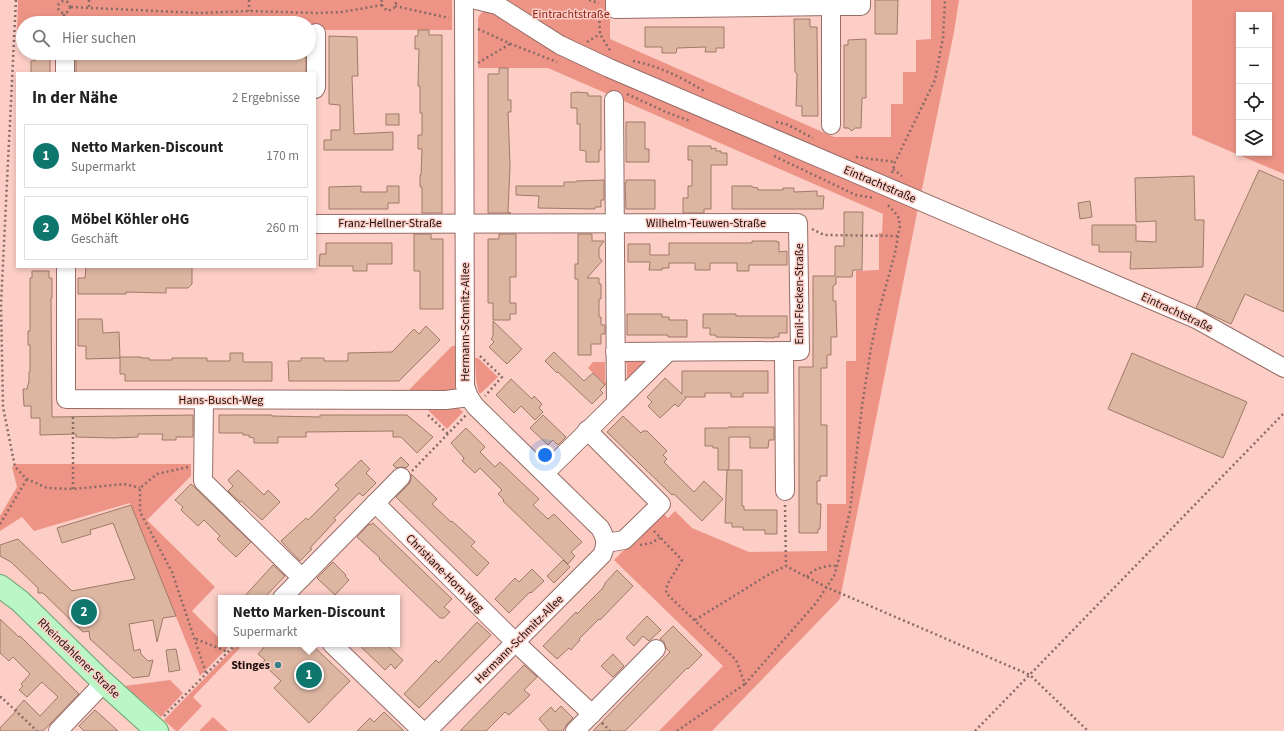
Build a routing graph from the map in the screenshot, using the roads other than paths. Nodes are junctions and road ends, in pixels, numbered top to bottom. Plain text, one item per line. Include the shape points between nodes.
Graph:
1 (464, 0) edge
2 (476, 0) edge
3 (861, 0) edge
4 (610, 4) edge
5 (831, 6) junction
6 (316, 33) dead end
7 (65, 60) edge
8 (316, 60) edge
9 (316, 60) edge
10 (65, 72) edge
11 (316, 72) edge
12 (316, 72) edge
13 (316, 88) edge
14 (619, 96) road end
15 (831, 125) dead end
16 (614, 222) junction
17 (465, 223) junction
18 (798, 223) joint
19 (316, 224) edge
20 (66, 268) edge
21 (784, 351) junction
22 (615, 352) junction
23 (668, 352) junction
24 (1284, 368) edge
25 (204, 400) junction
26 (472, 401) junction
27 (616, 402) junction
28 (587, 430) junction
29 (545, 473) junction
30 (401, 477) road end
31 (785, 491) road end
32 (375, 503) junction
33 (606, 543) junction
34 (302, 578) junction
35 (0, 586) edge
36 (286, 595) edge
37 (515, 642) junction
38 (335, 647) edge
39 (656, 649) dead end
40 (103, 682) junction
41 (592, 714) junction
42 (155, 729) edge
43 (58, 731) edge
44 (422, 731) edge
45 (427, 731) edge
46 (575, 731) edge

1 - 17 street, Hermann-Schmitz-Allee
2 - 24 street, Eintrachtstraße via 497,5 560,45 883,193 1196,320
3 - 5 street via 861,6
4 - 5 street via 615,9
5 - 15 street
6 - 9 street
7 - 10 street
8 - 12 street
11 - 13 street
14 - 16 street
16 - 17 street, Wilhelm-Teuwen-Straße
16 - 18 street, Wilhelm-Teuwen-Straße
16 - 22 street
17 - 19 street, Franz-Hellner-Straße
17 - 26 street, Hermann-Schmitz-Allee via 465,386
18 - 21 street, Emil-Flecken-Straße via 800,351
20 - 25 street, Hans-Busch-Weg via 66,399
21 - 23 street, Emil-Flecken-Straße
21 - 31 street, Emil-Flecken-Straße
22 - 23 street, Emil-Flecken-Straße
22 - 27 street
23 - 27 street
25 - 26 street, Hans-Busch-Weg
25 - 34 street via 202,481
26 - 29 street
27 - 28 street
28 - 29 street
28 - 33 street via 662,504 624,540
29 - 33 street via 600,528
30 - 32 street
32 - 34 street
32 - 37 street, Christiane-Horn-Weg
33 - 37 street, Hermann-Schmitz-Allee via 602,555
34 - 36 street
35 - 40 main road, Rheindahlener Straße via 20,601
37 - 41 street, Christiane-Horn-Weg
37 - 45 street, Hermann-Schmitz-Allee
38 - 44 street
39 - 41 street
40 - 42 main road, Rheindahlener Straße
40 - 43 street
41 - 46 street

